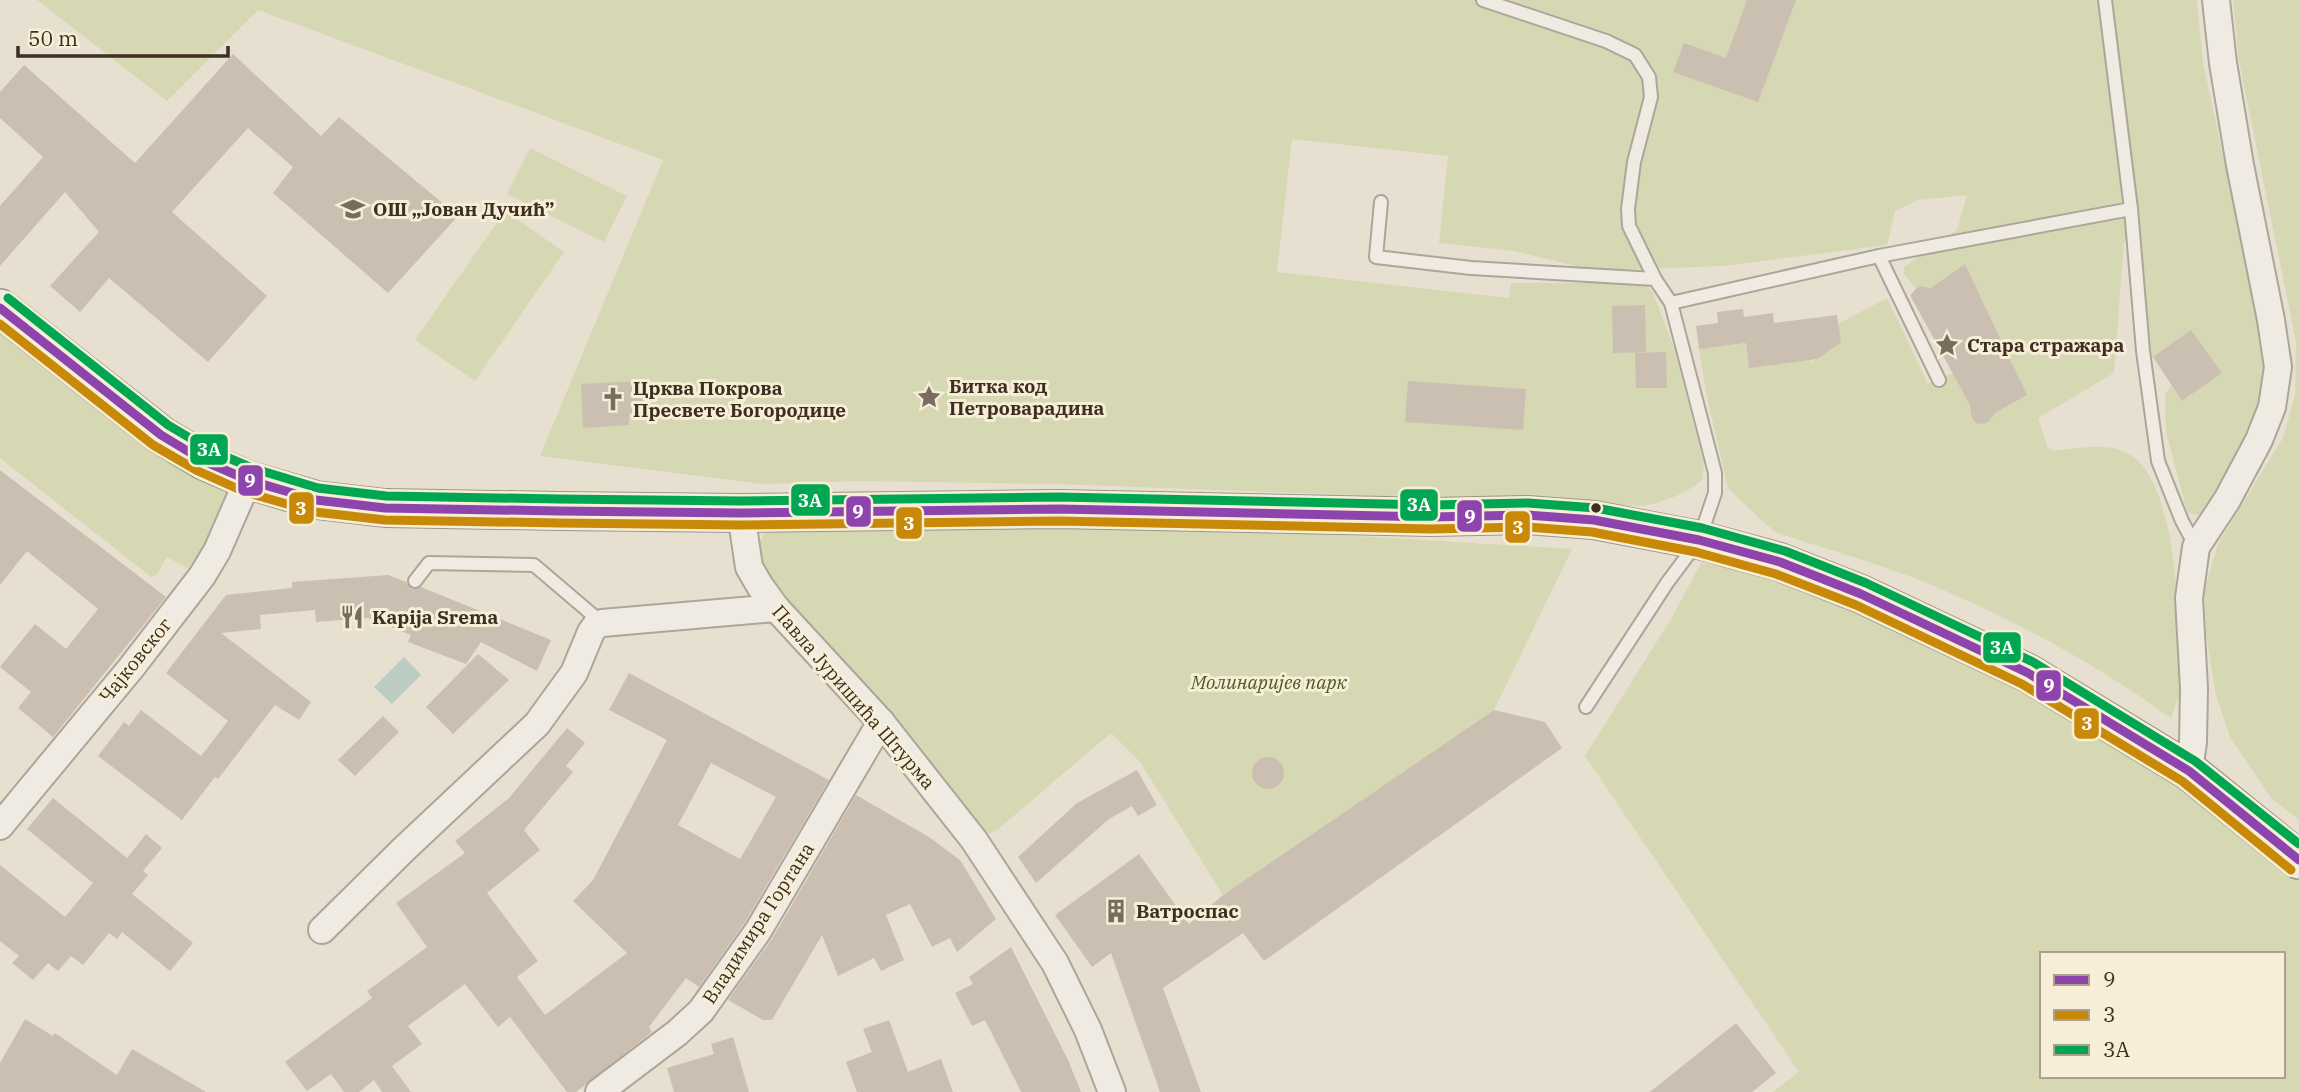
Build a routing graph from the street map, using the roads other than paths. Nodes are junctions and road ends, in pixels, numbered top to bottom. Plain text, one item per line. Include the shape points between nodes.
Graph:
1 (1483, 0) edge
2 (2105, 0) edge
3 (2216, 0) edge
4 (1381, 202) dead end
5 (2131, 209) junction
6 (1879, 256) junction
7 (1655, 279) junction
8 (1671, 303) junction
9 (0, 308) edge
10 (1939, 380) dead end
11 (248, 480) junction
12 (741, 513) junction
13 (1699, 540) junction
14 (2196, 547) junction
15 (415, 581) dead end
16 (776, 608) junction
17 (601, 623) junction
18 (1586, 706) dead end
19 (881, 722) junction
20 (2189, 771) junction
21 (0, 826) edge
22 (2299, 860) edge
23 (322, 930) dead end
24 (599, 1092) edge
25 (1112, 1092) edge

1 - 7 lane via 1606,41 1635,55 1649,77 1651,97 1634,162 1628,209 1629,226
2 - 5 lane
3 - 14 street via 2240,165 2278,367 2272,407 2259,440
4 - 7 lane via 1376,257
5 - 6 lane
5 - 14 lane via 2158,461
6 - 8 lane
6 - 10 lane
7 - 8 lane
8 - 13 lane via 1715,473 1715,493
9 - 11 main road via 161,435
11 - 12 main road via 316,500 385,508
11 - 21 street, Чајковског via 218,551 202,576
12 - 13 main road via 1059,509 1431,517 1527,514 1594,520
12 - 16 street, Павла Јуришића Штурма via 750,567
13 - 18 lane
13 - 20 main road via 1780,562 1942,631 2028,673
14 - 20 street via 2189,598 2194,688
15 - 17 lane via 429,563 534,565
16 - 17 street
16 - 19 street, Павла Јуришића Штурма
17 - 23 street via 591,632 574,673 537,724
19 - 24 street, Владимира Гортана via 765,919 701,1011
19 - 25 street, Павла Јуришића Штурма via 974,840 1055,963
20 - 22 main road

